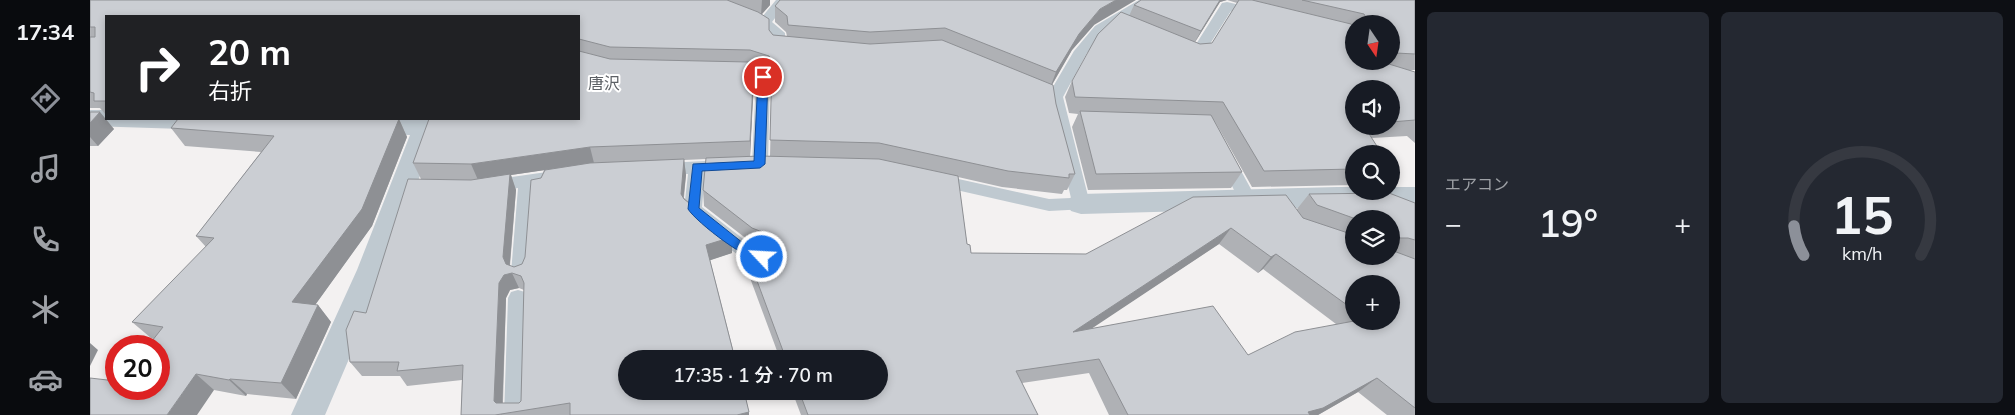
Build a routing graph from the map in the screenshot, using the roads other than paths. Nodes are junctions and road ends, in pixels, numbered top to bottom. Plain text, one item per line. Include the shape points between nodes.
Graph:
1 (706, 0) edge
2 (783, 0) edge
3 (1148, 0) edge
4 (1273, 17) edge
5 (1114, 22) junction
6 (764, 24) junction
7 (1132, 29) edge
8 (1178, 48) edge
9 (803, 49) edge
10 (720, 72) edge
11 (90, 118) edge
12 (105, 118) edge
13 (164, 120) edge
14 (1059, 120) junction
15 (1079, 121) edge
16 (238, 122) edge
17 (346, 125) edge
18 (1216, 141) edge
19 (760, 164) junction
20 (778, 165) edge
21 (697, 167) junction
22 (650, 169) edge
23 (567, 175) edge
24 (924, 177) edge
25 (540, 179) junction
26 (478, 188) edge
27 (1415, 197) edge
28 (1248, 200) junction
29 (1081, 204) junction
30 (762, 257) edge
31 (520, 273) edge
32 (518, 298) dead end
33 (308, 415) edge
34 (516, 415) edge

1 - 6 lane
2 - 6 lane
3 - 5 lane
4 - 8 lane via 1227,6 1196,55
5 - 7 lane
5 - 14 lane via 1100,29 1080,51 1051,96
6 - 9 lane via 778,33 778,46
10 - 19 lane via 750,72 763,77
11 - 12 street
13 - 16 street
14 - 15 lane
14 - 29 lane
17 - 33 street via 425,127 412,188
18 - 28 lane
19 - 20 lane
19 - 21 lane
21 - 22 lane
21 - 30 lane via 693,209 744,250
23 - 25 lane
24 - 29 lane via 1049,204
25 - 26 lane
25 - 31 lane via 540,188 526,190
27 - 28 street via 1282,206
28 - 29 street
32 - 34 lane

